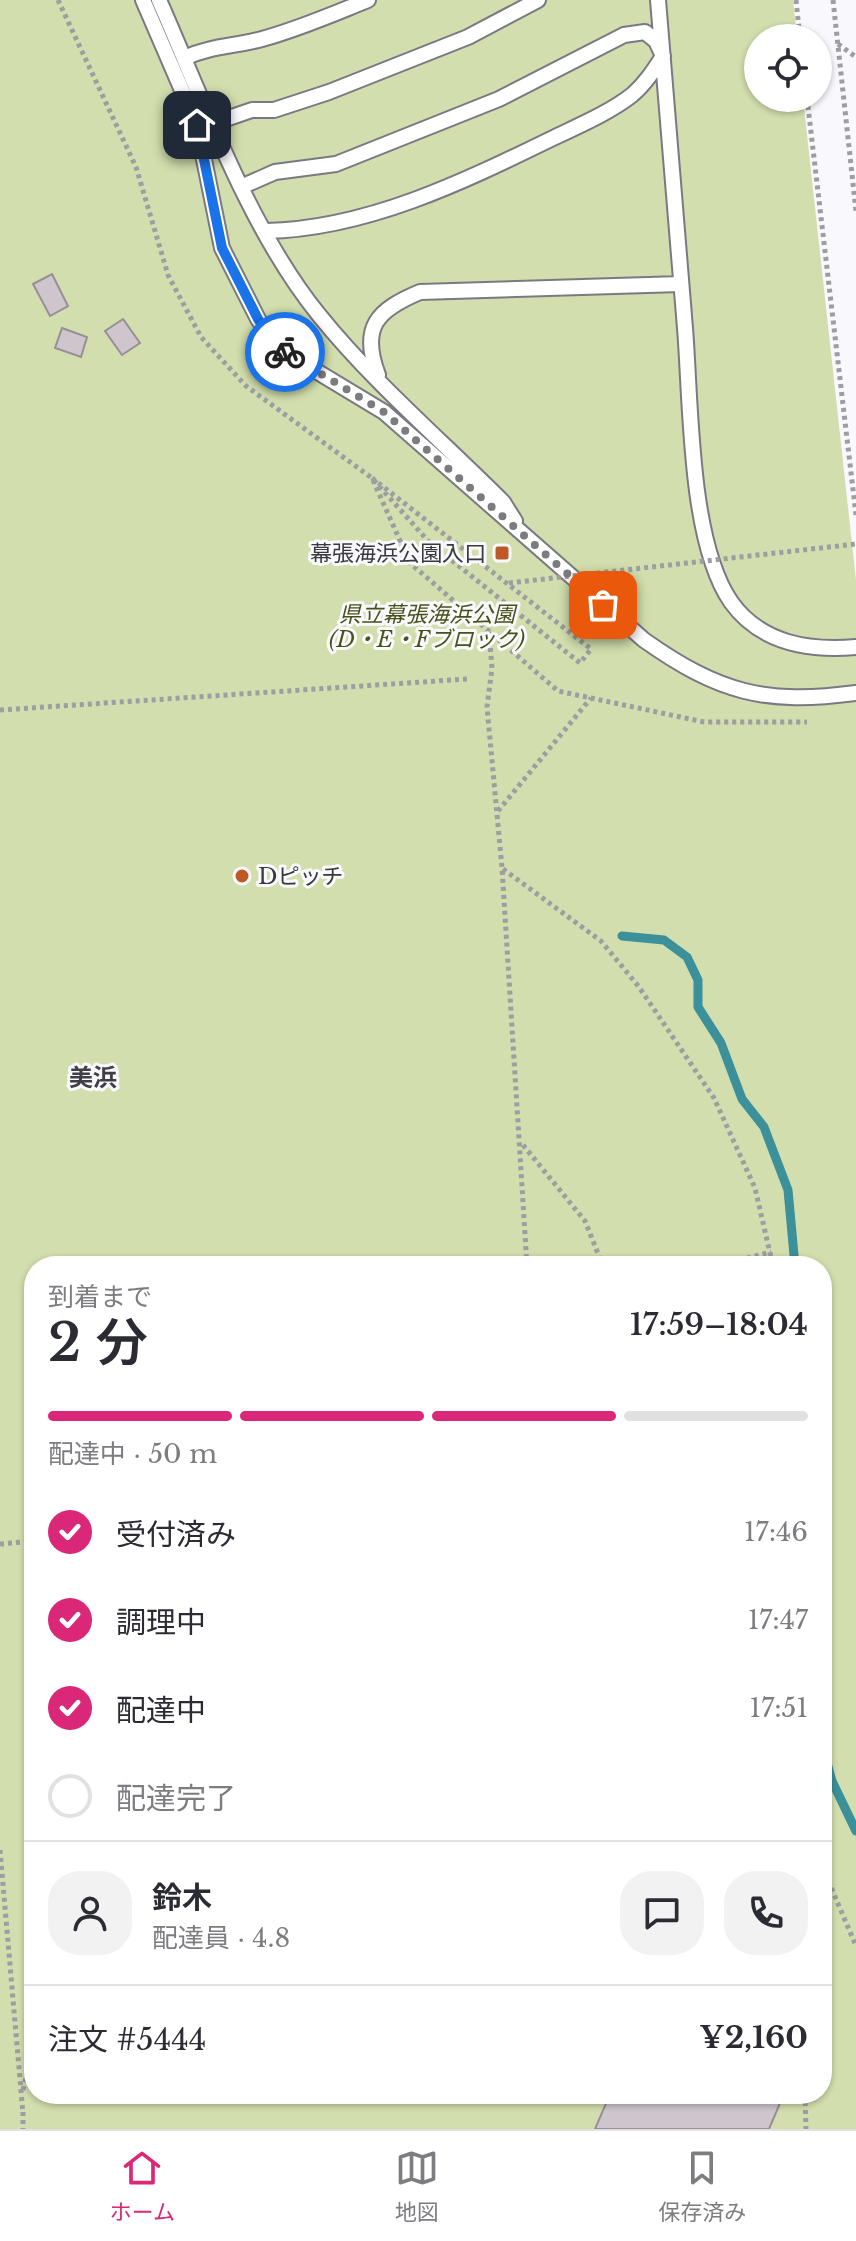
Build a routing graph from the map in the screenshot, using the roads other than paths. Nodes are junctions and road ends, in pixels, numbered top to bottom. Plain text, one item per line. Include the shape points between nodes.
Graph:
1 (143, 0) edge
2 (159, 0) edge
3 (368, 0) edge
4 (538, 0) edge
5 (658, 0) edge
6 (663, 56) junction
7 (184, 58) junction
8 (214, 123) junction
9 (241, 187) junction
10 (266, 231) junction
11 (681, 284) junction
12 (380, 379) junction
13 (524, 535) junction
14 (856, 647) edge
15 (856, 693) edge

1 - 13 lane via 197,125 222,248 278,348 384,412
2 - 7 lane
3 - 7 lane via 286,32 239,45 212,46
4 - 8 lane via 468,37 329,92
5 - 6 lane
6 - 9 lane via 645,32 624,35 499,99 336,164 275,172
6 - 10 lane via 632,95 498,165 371,212 295,230
6 - 11 lane
7 - 8 lane
8 - 9 lane
9 - 10 lane
10 - 12 lane via 318,315
11 - 12 lane via 420,292 387,305 374,328 370,354
11 - 14 lane via 694,446 712,565 732,603 751,623 784,643 821,650
12 - 13 lane via 503,502
13 - 15 lane via 644,640 713,682 770,698 805,700

